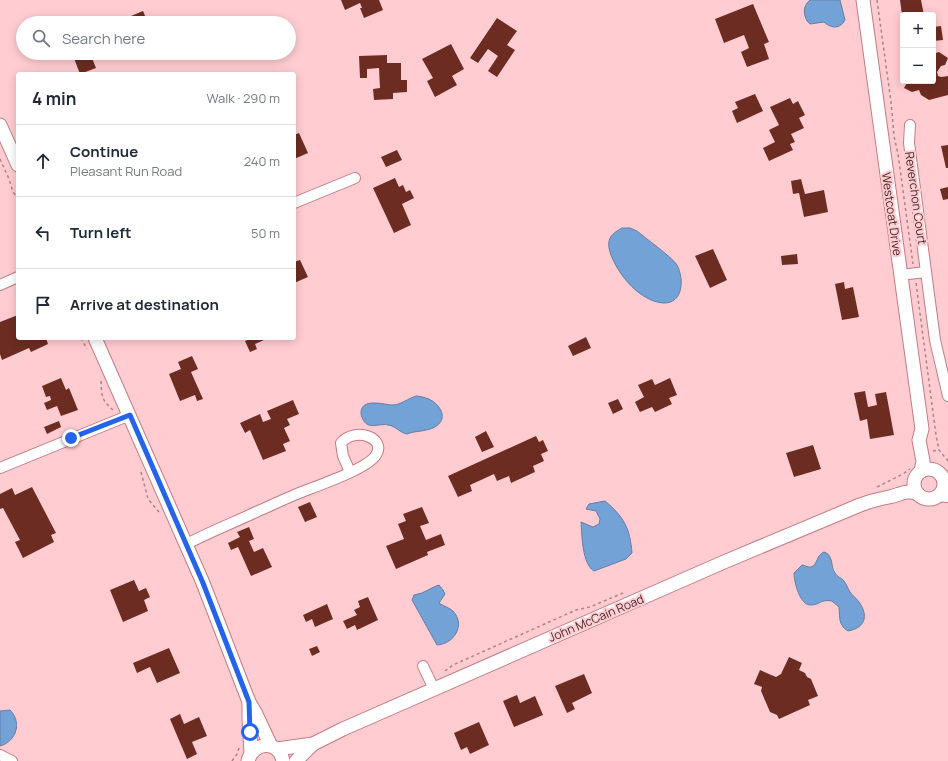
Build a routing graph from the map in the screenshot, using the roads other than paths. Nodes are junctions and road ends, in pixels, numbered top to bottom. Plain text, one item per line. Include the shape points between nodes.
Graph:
1 (863, 0) edge
2 (0, 125) edge
3 (910, 125) dead end
4 (16, 161) edge
5 (355, 178) dead end
6 (296, 202) edge
7 (926, 272) junction
8 (900, 275) junction
9 (16, 278) edge
10 (0, 285) edge
11 (96, 340) edge
12 (948, 396) edge
13 (125, 417) junction
14 (922, 429) junction
15 (0, 468) edge
16 (350, 472) dead end
17 (918, 474) junction
18 (943, 480) edge
19 (918, 494) junction
20 (943, 497) edge
21 (880, 498) junction
22 (187, 544) junction
23 (423, 666) dead end
24 (434, 689) junction
25 (249, 702) junction
26 (313, 744) junction
27 (274, 748) junction
28 (0, 755) edge
29 (247, 758) edge
30 (12, 761) edge
31 (283, 761) edge
32 (296, 761) edge

1 - 8 main road, Westcoat Drive
2 - 4 main road
3 - 7 street, Reverchon Court via 909,143
5 - 6 street
7 - 8 street
7 - 12 street, Reverchon Court via 939,362
8 - 14 main road, Westcoat Drive
9 - 10 street
11 - 13 main road
13 - 15 street
13 - 22 main road
14 - 17 main road, Westcoat Drive via 920,440 923,461
14 - 18 main road, Westcoat Drive via 928,438 931,457
16 - 22 street
17 - 18 main road via 930,469
17 - 19 main road via 914,483
17 - 21 main road, John McCain Road via 888,490
18 - 20 main road
19 - 20 main road via 928,499
19 - 21 main road, John McCain Road via 909,491
21 - 24 main road, John McCain Road via 724,562
22 - 25 main road
23 - 24 street
24 - 26 main road, John McCain Road
25 - 27 main road
25 - 29 main road via 250,737
26 - 27 main road, John McCain Road
26 - 32 main road, John McCain Road
27 - 29 main road, John McCain Road via 259,747
27 - 31 main road via 280,753
28 - 30 street

